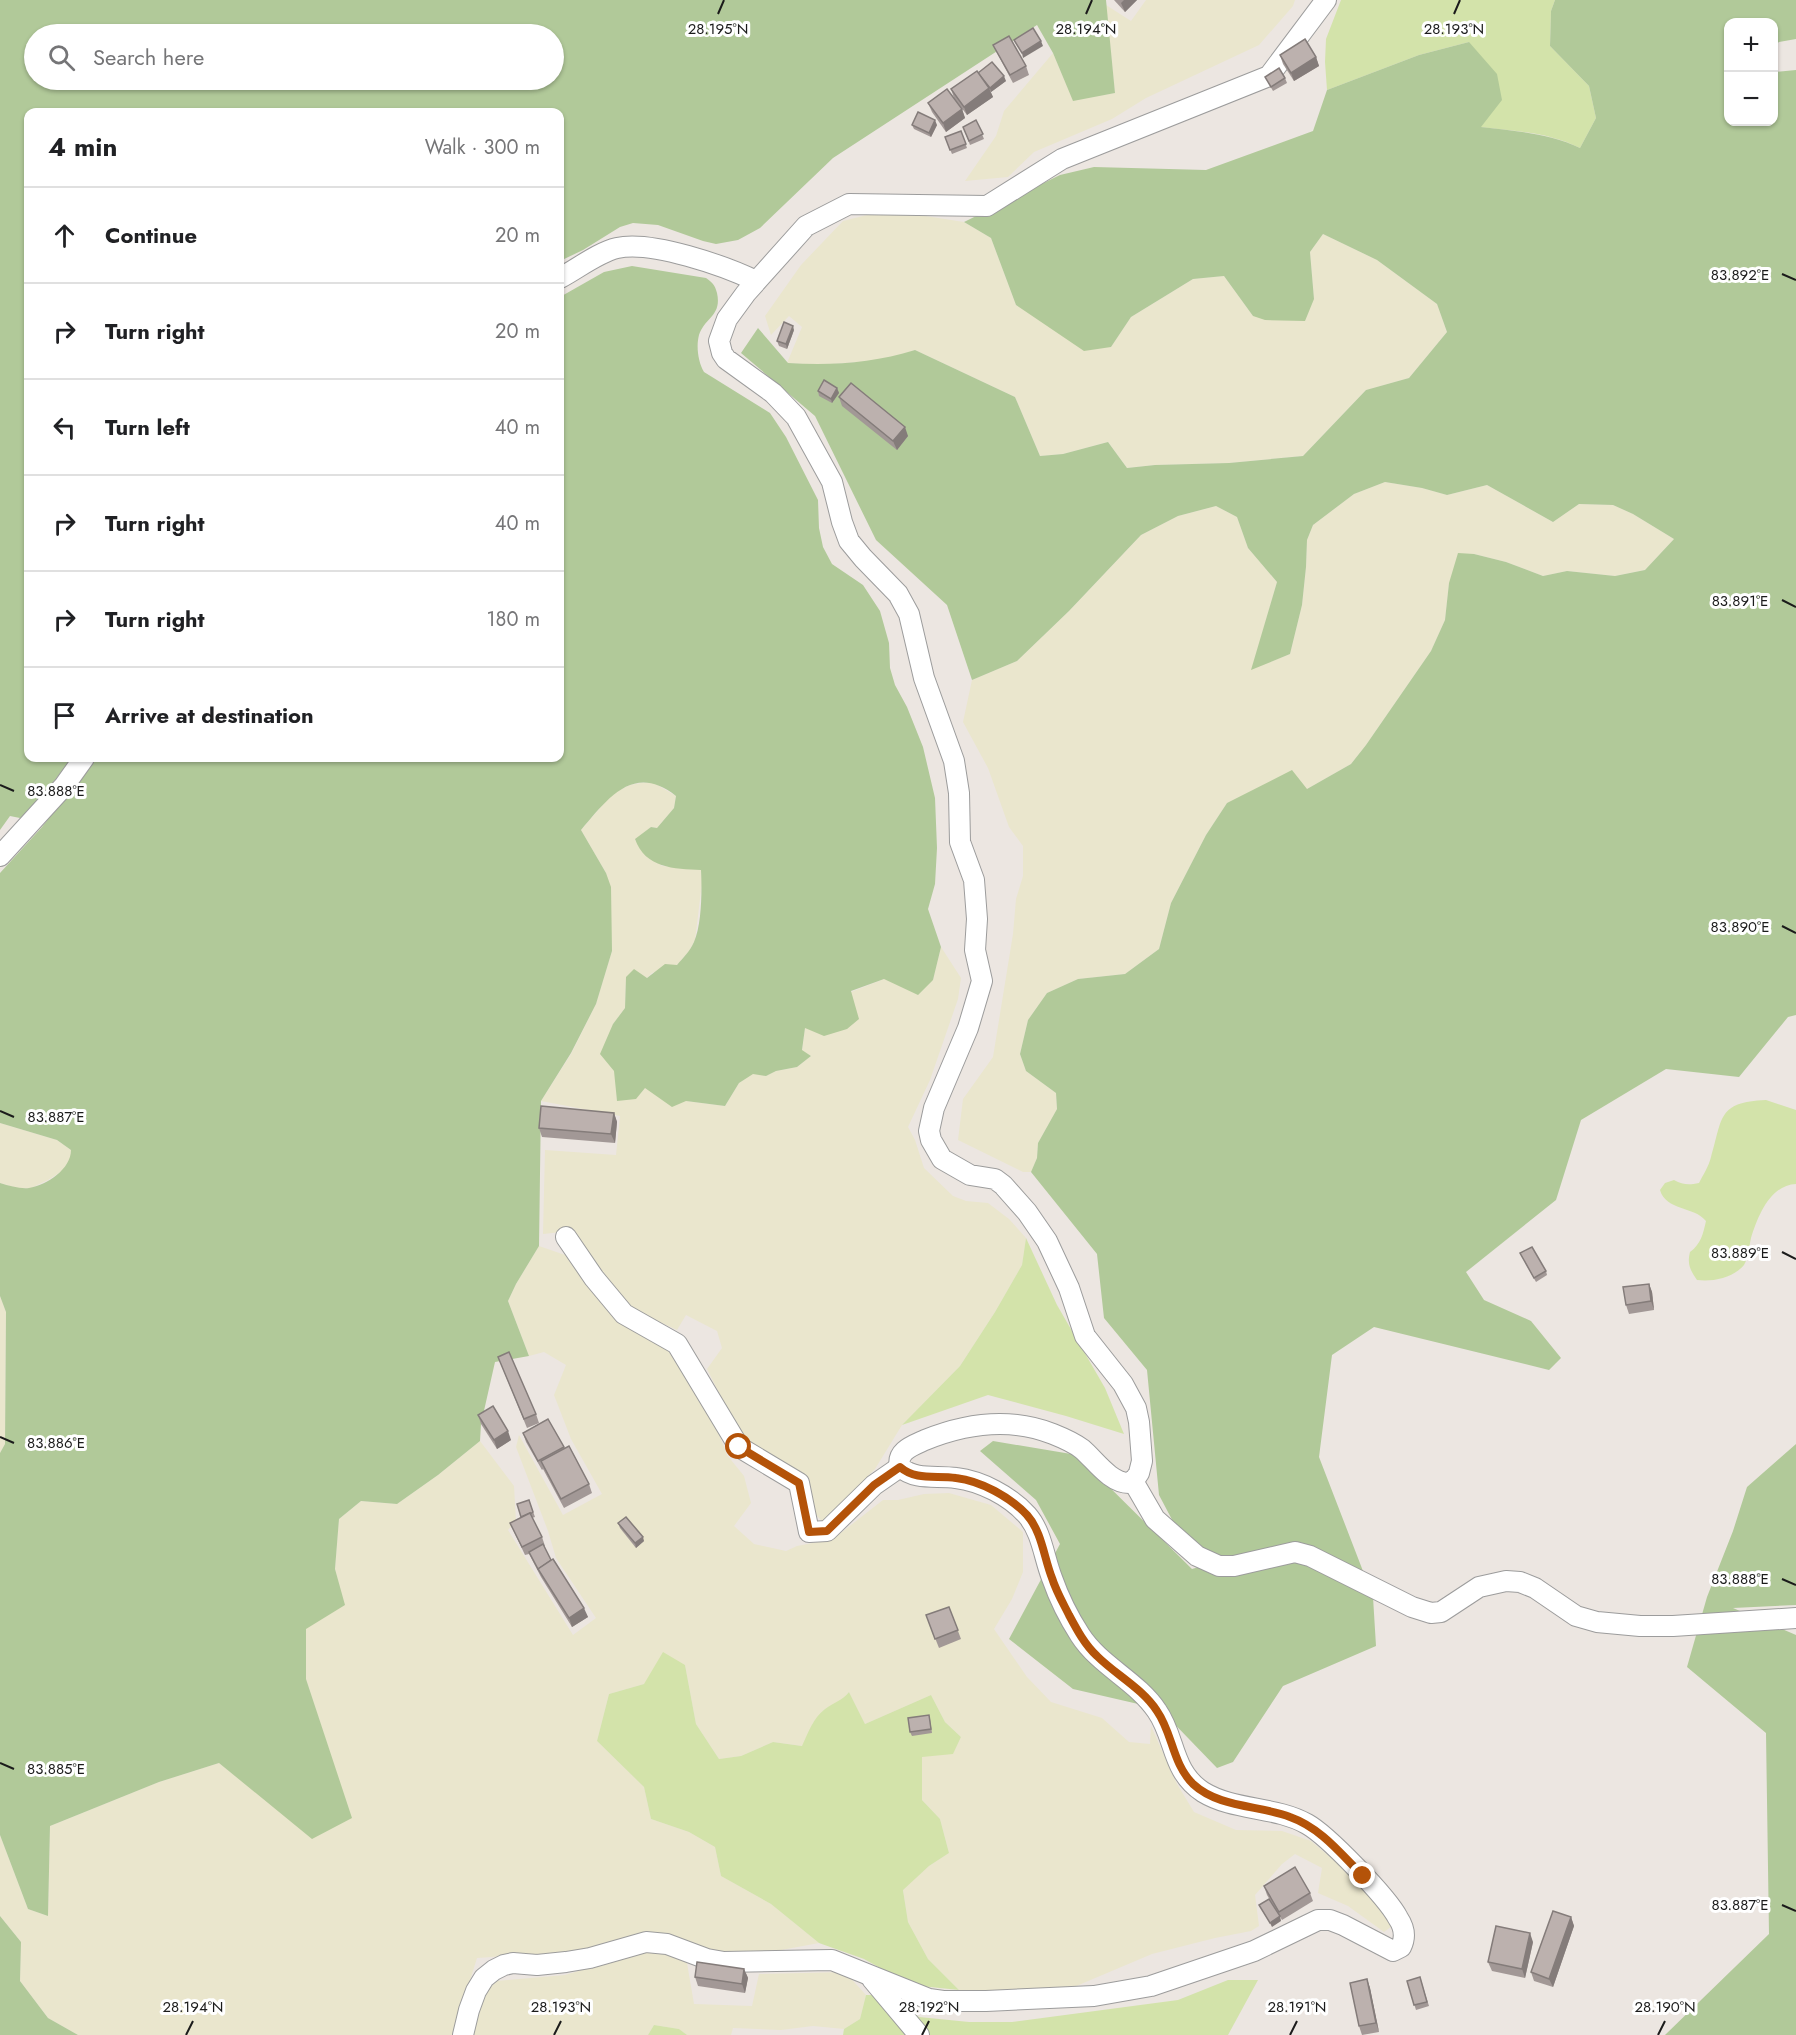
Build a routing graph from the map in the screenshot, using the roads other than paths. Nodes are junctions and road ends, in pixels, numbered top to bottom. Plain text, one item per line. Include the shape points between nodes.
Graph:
1 (1326, 0) edge
2 (564, 276) edge
3 (756, 281) junction
4 (81, 762) edge
5 (0, 856) edge
6 (566, 1237) dead end
7 (900, 1467) junction
8 (1132, 1481) junction
9 (1796, 1618) edge
10 (869, 1975) junction
11 (463, 2035) edge
12 (919, 2035) edge

1 - 3 street via 1269,76 1062,159 987,206 849,204 806,226
2 - 3 street via 611,250 628,247 710,262
3 - 8 street via 724,327 719,341 722,354 774,393 796,417 832,482 849,541 904,604 924,678 954,761 960,842 974,880 975,950 982,981 968,1028 934,1108 931,1140 942,1159 970,1175 995,1179 1003,1185 1047,1241 1069,1287 1085,1336 1123,1384 1136,1408 1142,1461
4 - 5 street
6 - 7 street via 624,1314 677,1344 739,1447 799,1483 809,1532 827,1531 874,1485
7 - 8 street via 902,1453 925,1440 971,1425 1003,1423 1034,1428 1066,1440 1118,1480
7 - 10 street via 917,1476 976,1483 1026,1514 1037,1532 1052,1580 1080,1634 1098,1657 1157,1710 1188,1778 1218,1799 1290,1816 1317,1831 1387,1903 1399,1918 1405,1936 1401,1947 1393,1951 1343,1925 1317,1920 1254,1951 1151,1986 1095,1996 943,2001 913,1994
8 - 9 street via 1155,1519 1197,1556 1219,1566 1295,1552 1420,1611 1441,1612 1479,1587 1506,1581 1535,1588 1576,1616 1596,1622 1673,1626
10 - 11 street via 832,1960 724,1962 667,1944 646,1942 582,1960 513,1963 494,1970 484,1978 472,2000
10 - 12 street

